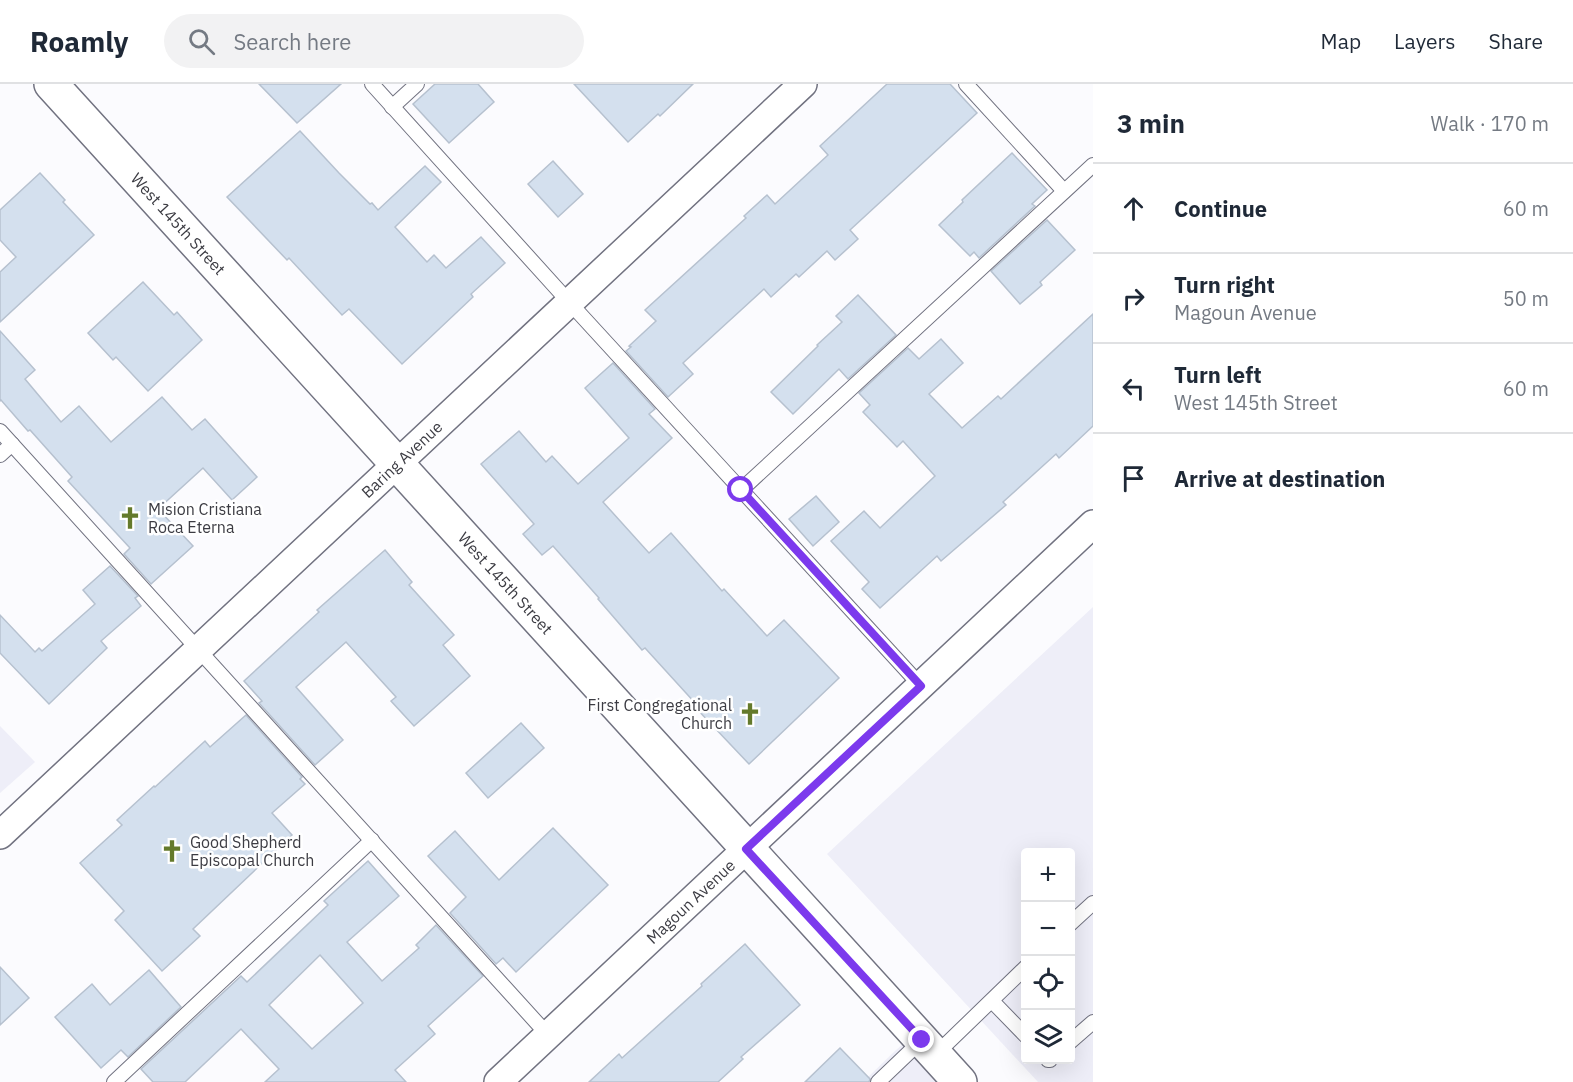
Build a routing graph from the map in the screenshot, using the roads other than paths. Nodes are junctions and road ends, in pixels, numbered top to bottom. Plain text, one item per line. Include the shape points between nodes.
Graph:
1 (51, 84) edge
2 (372, 84) edge
3 (417, 84) edge
4 (803, 84) edge
5 (966, 84) edge
6 (392, 107) junction
7 (1093, 165) edge
8 (1064, 191) junction
9 (569, 302) junction
10 (0, 431) edge
11 (12, 444) junction
12 (0, 455) edge
13 (396, 464) junction
14 (741, 490) junction
15 (1093, 524) edge
16 (198, 650) junction
17 (921, 686) junction
18 (0, 835) edge
19 (372, 840) junction
20 (746, 849) junction
21 (1093, 903) edge
22 (1075, 920) edge
23 (1021, 972) edge
24 (992, 1001) junction
25 (1093, 1022) edge
26 (1021, 1031) edge
27 (548, 1035) junction
28 (1075, 1038) edge
29 (928, 1047) junction
30 (114, 1082) edge
31 (498, 1082) edge
32 (878, 1082) edge
33 (960, 1082) edge

1 - 13 street, West 145th Street
2 - 6 lane
3 - 6 lane
4 - 9 street, Baring Avenue
5 - 8 lane
6 - 9 lane
7 - 8 lane
8 - 14 lane
9 - 13 street, Baring Avenue
9 - 14 lane
10 - 11 lane
11 - 12 lane
11 - 16 lane
13 - 16 street, Baring Avenue
13 - 20 street, West 145th Street
14 - 17 lane
15 - 17 street, Magoun Avenue
16 - 18 street, Baring Avenue
16 - 19 lane
17 - 20 street, Magoun Avenue
19 - 27 lane
19 - 30 lane
20 - 27 street, Magoun Avenue
20 - 29 street, West 145th Street
21 - 22 lane
23 - 24 lane
24 - 26 lane
24 - 29 lane
25 - 28 lane
27 - 31 street, Magoun Avenue
29 - 32 lane
29 - 33 street, West 145th Street

